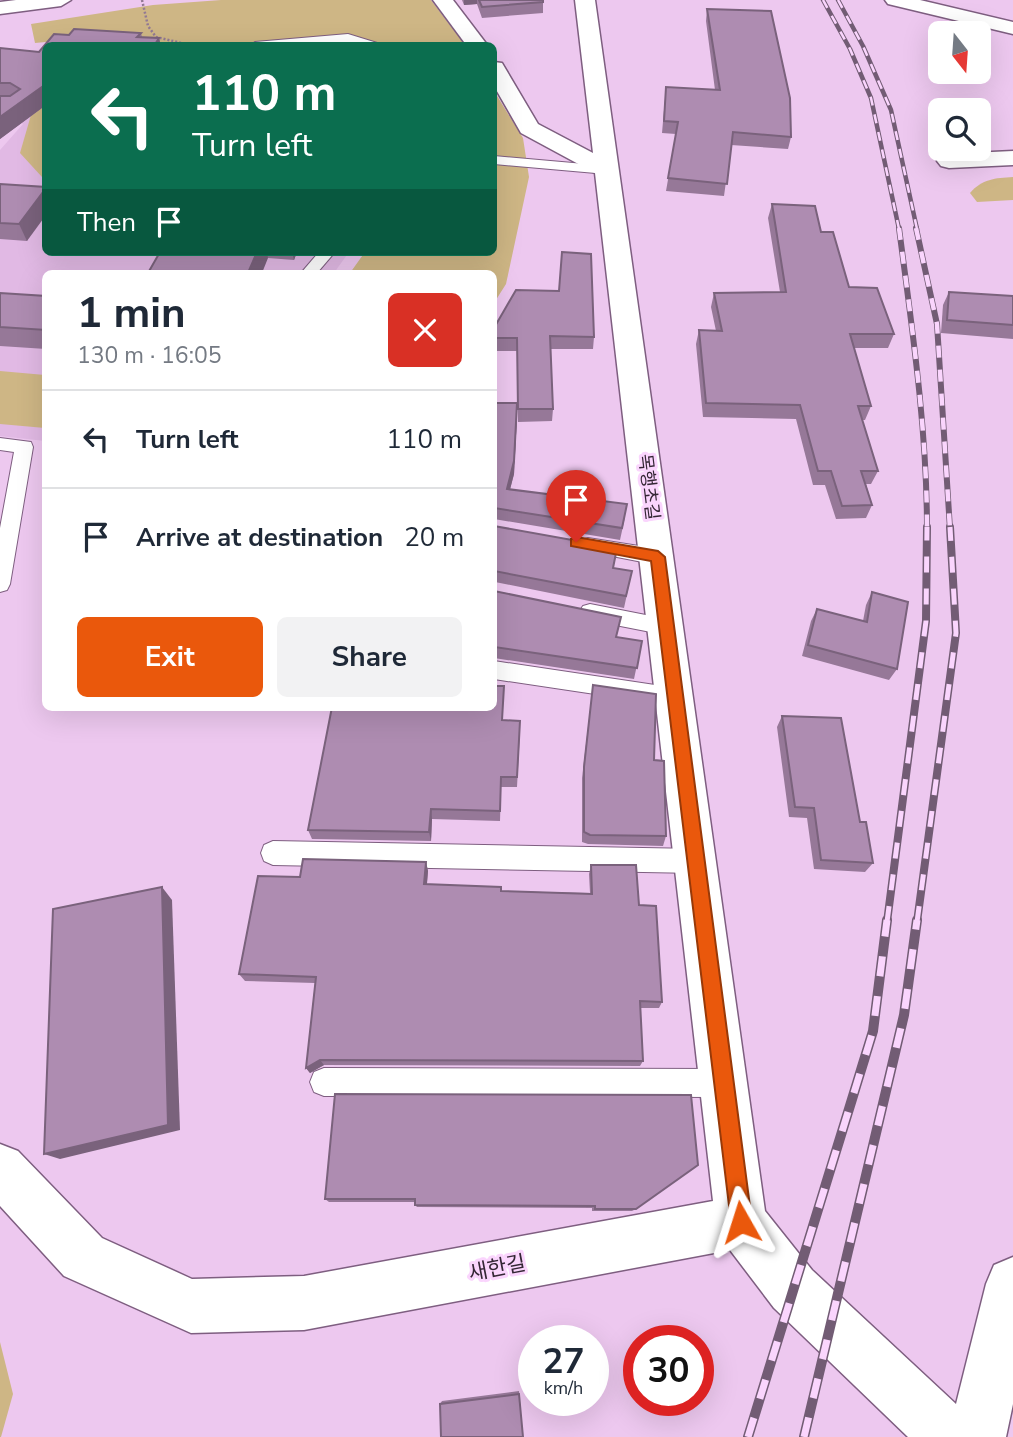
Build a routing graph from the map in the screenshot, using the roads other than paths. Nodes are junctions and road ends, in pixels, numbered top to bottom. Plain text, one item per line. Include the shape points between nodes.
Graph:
1 (61, 0) edge
2 (443, 0) edge
3 (585, 0) edge
4 (895, 0) edge
5 (0, 8) edge
6 (1013, 27) edge
7 (302, 42) edge
8 (364, 42) edge
9 (475, 42) edge
10 (497, 73) edge
11 (1013, 159) edge
12 (497, 160) edge
13 (991, 160) edge
14 (607, 170) junction
15 (324, 256) edge
16 (312, 270) edge
17 (0, 444) edge
18 (24, 447) junction
19 (42, 447) edge
20 (562, 540) edge
21 (658, 557) junction
22 (0, 584) edge
23 (573, 608) edge
24 (666, 627) junction
25 (497, 670) edge
26 (676, 697) junction
27 (273, 853) dead end
28 (697, 861) junction
29 (324, 1082) dead end
30 (726, 1083) junction
31 (0, 1169) edge
32 (741, 1222) junction
33 (1013, 1284) edge
34 (949, 1437) edge
35 (977, 1437) edge

1 - 5 street
2 - 9 street
3 - 14 street, 목행초길
4 - 6 street
7 - 8 lane via 348,38
10 - 14 street via 529,128
11 - 13 street
12 - 14 lane
14 - 21 street, 목행초길
15 - 16 lane
17 - 18 lane
18 - 19 lane
18 - 22 lane
20 - 21 lane
21 - 24 street, 목행초길
23 - 24 lane
24 - 26 street, 목행초길
25 - 26 lane
26 - 28 street, 목행초길
27 - 28 lane
28 - 30 street, 목행초길
29 - 30 lane
30 - 32 street, 목행초길
31 - 32 street, 새한길 via 83,1257 191,1306 303,1303
32 - 34 street via 793,1289
33 - 35 street

